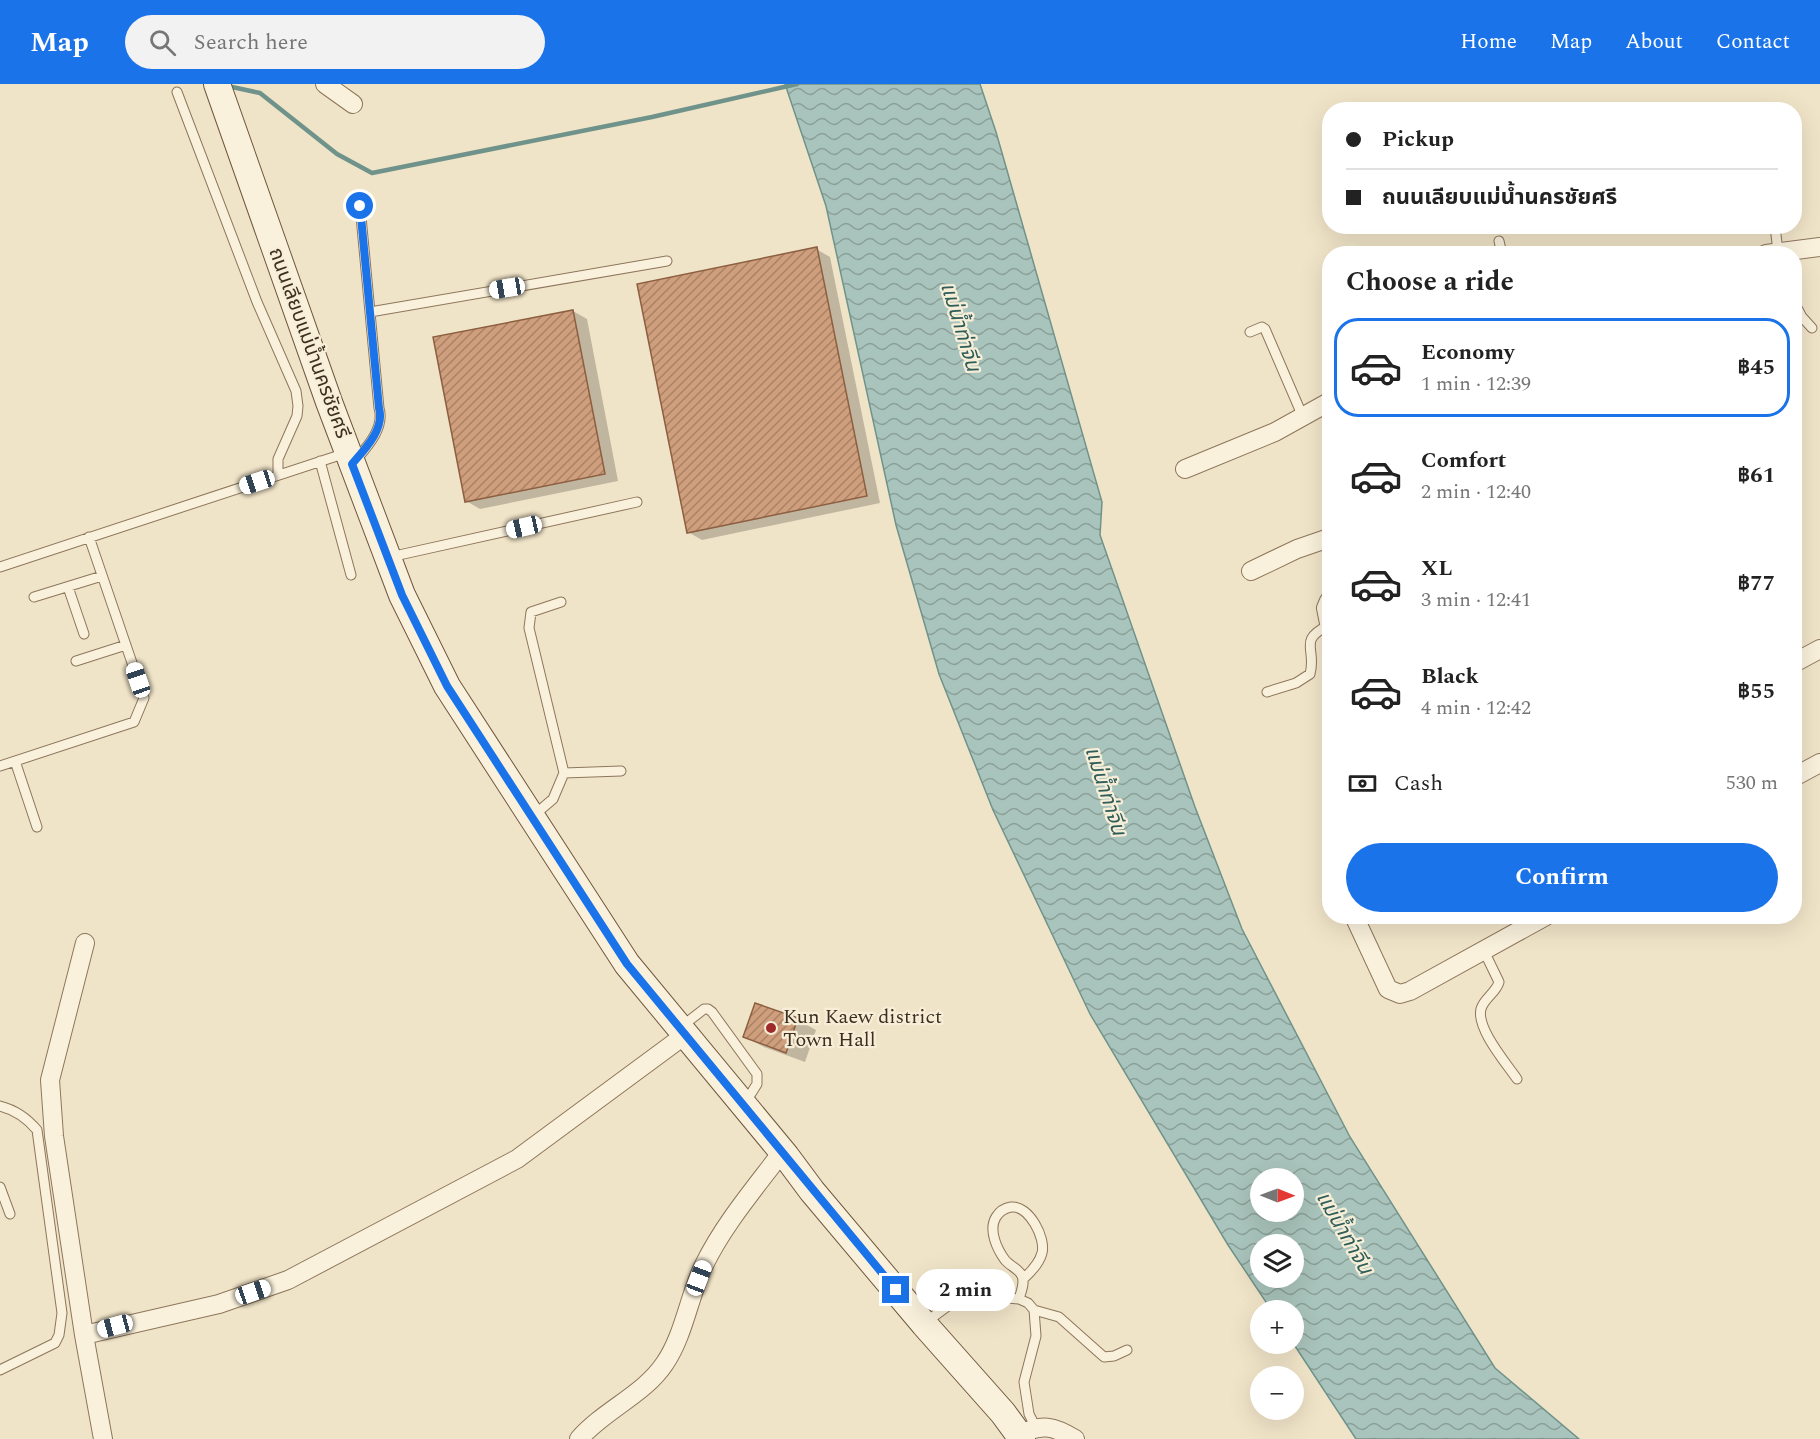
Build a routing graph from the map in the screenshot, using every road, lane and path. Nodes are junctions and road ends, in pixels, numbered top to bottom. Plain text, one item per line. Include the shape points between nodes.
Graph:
1 (217, 84) edge
2 (325, 84) edge
3 (177, 92) dead end
4 (352, 104) dead end
5 (360, 206) dead end
6 (1498, 241) dead end
7 (1500, 246) edge
8 (1820, 248) edge
9 (1802, 250) edge
10 (668, 261) dead end
11 (370, 312) junction
12 (1802, 317) edge
13 (1812, 328) dead end
14 (1250, 332) dead end
15 (1322, 406) edge
16 (1303, 417) junction
17 (350, 458) junction
18 (320, 462) junction
19 (1185, 469) dead end
20 (278, 475) junction
21 (637, 502) dead end
22 (89, 537) junction
23 (1322, 540) edge
24 (387, 557) junction
25 (0, 567) edge
26 (1251, 571) dead end
27 (351, 575) dead end
28 (102, 576) junction
29 (68, 587) junction
30 (34, 597) dead end
31 (561, 602) dead end
32 (1322, 628) edge
33 (84, 634) dead end
34 (126, 645) junction
35 (1820, 649) edge
36 (1802, 659) edge
37 (76, 661) dead end
38 (1267, 692) dead end
39 (15, 761) junction
40 (1820, 763) edge
41 (0, 766) edge
42 (621, 771) dead end
43 (564, 773) junction
44 (1802, 773) edge
45 (531, 818) junction
46 (37, 827) dead end
47 (1358, 924) edge
48 (1533, 924) edge
49 (85, 943) dead end
50 (1485, 953) junction
51 (682, 1032) junction
52 (1517, 1078) dead end
53 (0, 1106) edge
54 (743, 1107) junction
55 (782, 1152) junction
56 (0, 1187) edge
57 (10, 1214) dead end
58 (1023, 1279) junction
59 (1019, 1299) junction
60 (1034, 1310) junction
61 (924, 1324) junction
62 (84, 1335) junction
63 (1127, 1350) dead end
64 (0, 1370) edge
65 (1025, 1433) edge
66 (103, 1439) edge
67 (579, 1439) edge
68 (1075, 1439) edge

1 - 17 main road, ถนนเลียบแม่น้ำนครชัยศรี
2 - 4 street
3 - 20 lane via 257,303 296,391 297,416 278,459
5 - 11 lane
6 - 7 lane
8 - 9 street
10 - 11 lane
11 - 17 lane via 381,417 371,442
12 - 13 lane
14 - 16 lane via 1265,329
15 - 16 street
16 - 19 street
17 - 18 lane
17 - 24 main road, ถนนเลียบแม่น้ำนครชัยศรี
18 - 20 lane
18 - 27 lane
20 - 22 lane
21 - 24 lane
22 - 25 lane
22 - 28 lane
23 - 26 street
24 - 45 main road, ถนนเลียบแม่น้ำนครชัยศรี via 447,686
28 - 29 lane
28 - 34 lane
29 - 30 lane
29 - 33 lane
31 - 43 lane via 531,612 529,628
32 - 38 lane via 1310,642 1310,674
34 - 37 lane
34 - 39 lane via 144,698 134,722
35 - 36 street
39 - 41 lane
39 - 46 lane
40 - 44 street
42 - 43 lane
43 - 45 lane via 553,799
45 - 51 main road, ถนนเลียบแม่น้ำนครชัยศรี via 627,964
47 - 50 street via 1388,989 1400,994
48 - 50 street
49 - 62 street via 50,1080 54,1136
50 - 52 lane via 1499,982 1481,1008 1480,1020
51 - 54 main road, ถนนเลียบแม่น้ำนครชัยศรี
51 - 54 lane via 704,1009 712,1012 757,1074 758,1084
51 - 62 street via 517,1159 288,1280 219,1304
53 - 64 lane via 27,1119 37,1130 62,1313 55,1343
54 - 55 main road, ถนนเลียบแม่น้ำนครชัยศรี
55 - 61 main road, ถนนเลียบแม่น้ำนครชัยศรี
55 - 67 street via 703,1266 665,1363 652,1379
56 - 57 lane
58 - 58 lane via 1006,1261 993,1234 993,1222 999,1213 1010,1208 1019,1208 1027,1215 1043,1244 1039,1261
58 - 59 lane
59 - 60 lane
59 - 61 lane via 960,1297
60 - 63 lane via 1059,1317 1104,1357
60 - 65 lane via 1036,1336 1024,1382 1029,1414
61 - 65 main road, ถนนเลียบแม่น้ำนครชัยศรี
62 - 66 street
65 - 68 street via 1049,1427

